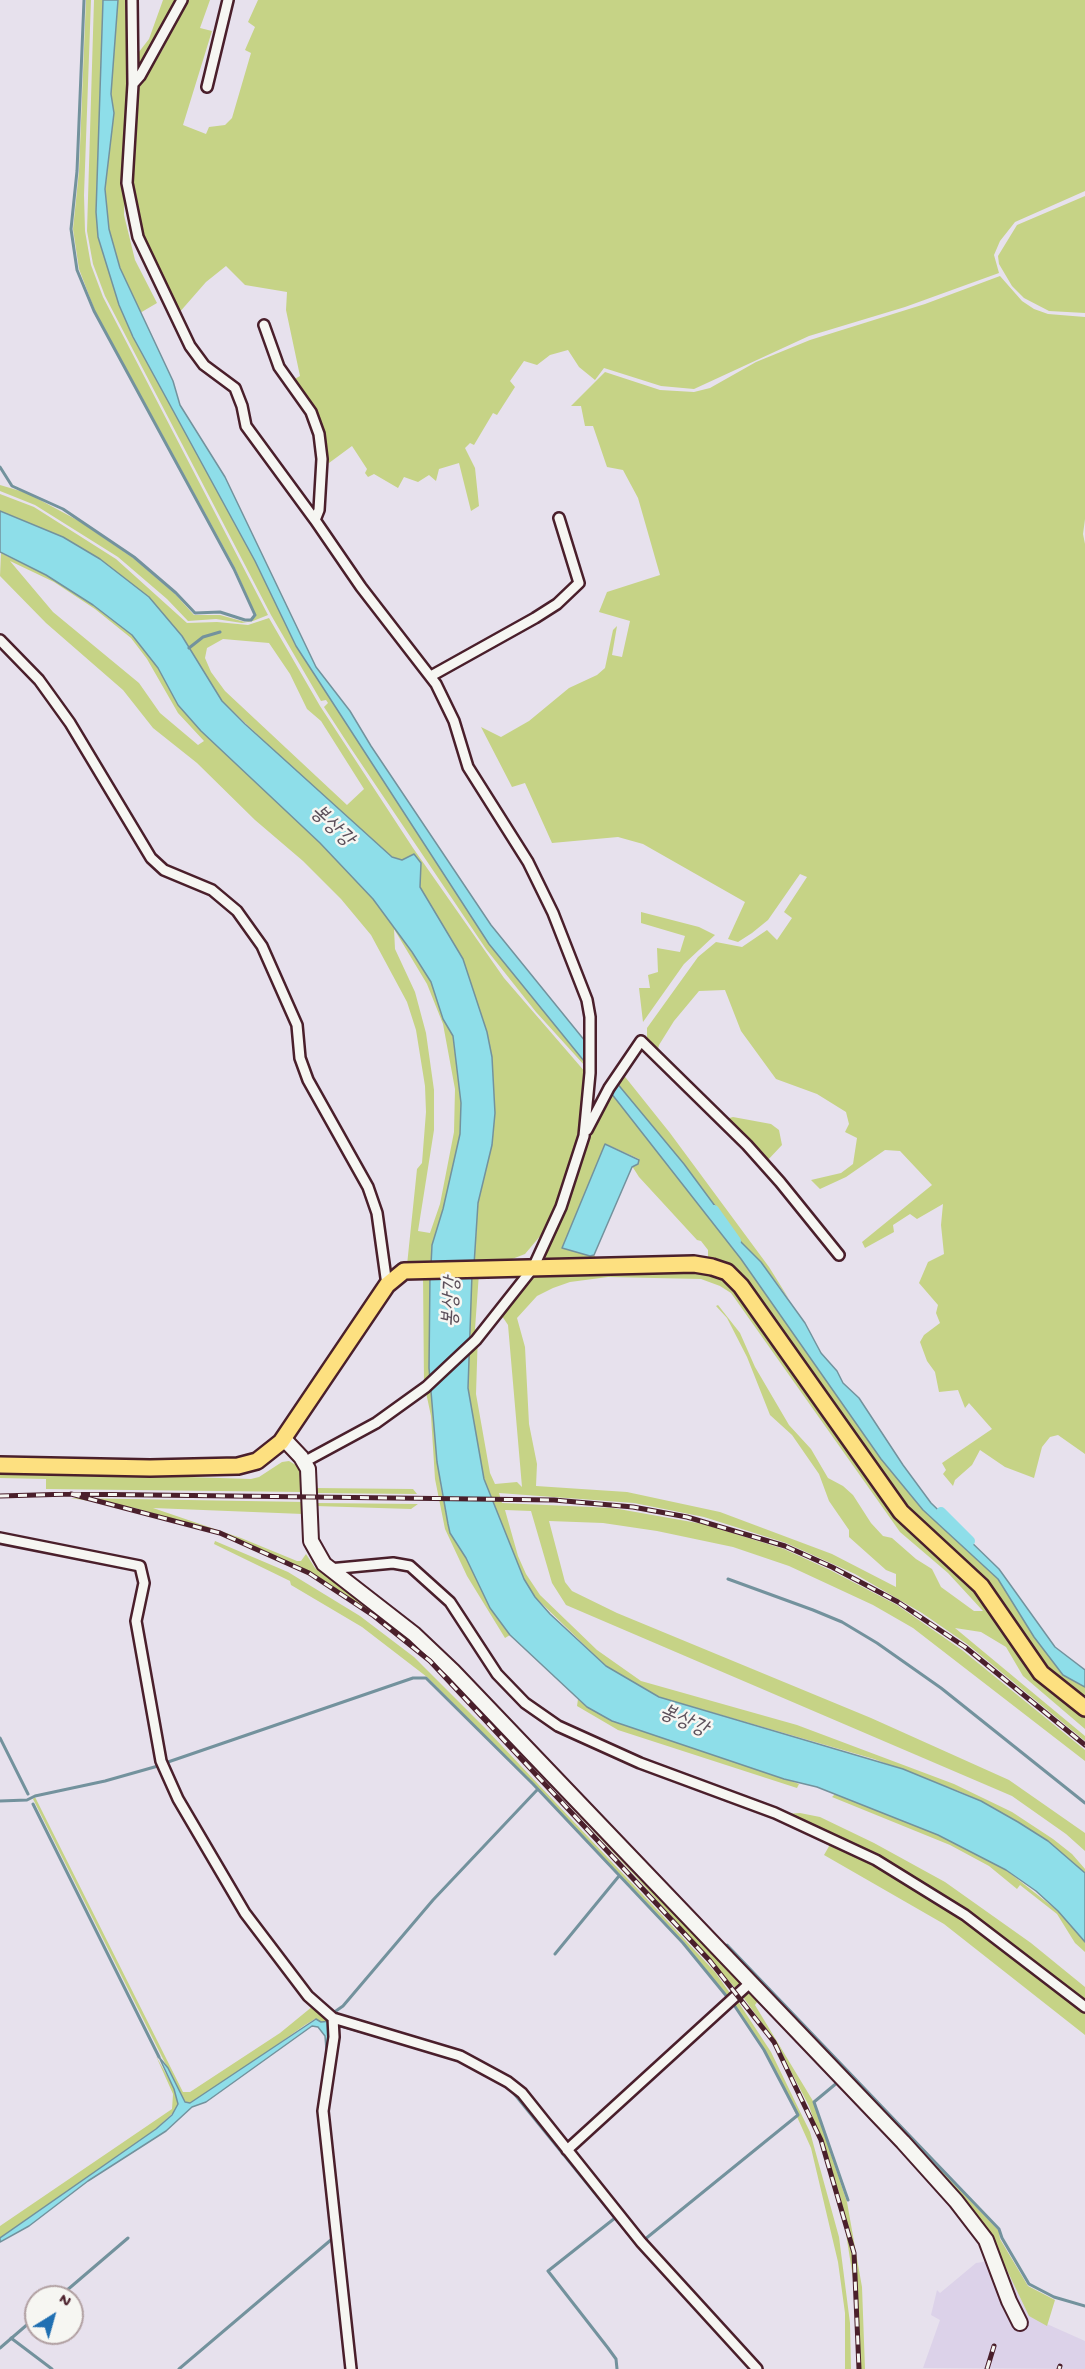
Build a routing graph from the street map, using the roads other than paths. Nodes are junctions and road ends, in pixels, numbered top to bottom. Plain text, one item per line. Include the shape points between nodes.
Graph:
1 (132, 0) edge
2 (182, 0) edge
3 (228, 0) edge
4 (133, 84) junction
5 (207, 87) dead end
6 (264, 325) dead end
7 (559, 518) dead end
8 (315, 520) junction
9 (0, 640) edge
10 (431, 676) junction
11 (584, 1136) junction
12 (838, 1255) dead end
13 (533, 1268) junction
14 (387, 1285) junction
15 (284, 1439) junction
16 (304, 1462) junction
17 (0, 1465) edge
18 (0, 1538) edge
19 (329, 1569) junction
20 (1085, 1708) edge
21 (750, 1982) junction
22 (1085, 2007) edge
23 (333, 2018) junction
24 (567, 2150) junction
25 (1020, 2323) dead end
26 (351, 2369) edge
27 (757, 2369) edge

1 - 4 street
2 - 4 street
3 - 5 street
4 - 8 street via 127,183 138,237 190,346 204,365 235,388 246,426
6 - 8 street via 279,367 304,401 319,434 322,459
7 - 10 street via 579,583 535,618
8 - 10 street via 361,587
9 - 14 street via 39,680 70,723 151,858 164,870 212,890 237,911 262,946 297,1025 300,1058 308,1080 377,1212
10 - 11 street via 454,720 468,766 542,889 587,1000 590,1073
11 - 12 street via 609,1088 641,1041 747,1145
11 - 13 street via 561,1207
13 - 14 main road via 411,1270 398,1274
13 - 16 street via 476,1340 426,1387 375,1423
13 - 20 main road via 694,1264 727,1272 741,1286 901,1512 981,1586 1041,1673
14 - 15 main road
15 - 16 street
15 - 17 main road via 264,1457 238,1466
16 - 19 street via 311,1484 311,1541
18 - 23 street via 142,1569 144,1583 136,1621 161,1761 178,1799 245,1913 308,1996
19 - 21 street via 414,1634 453,1671
19 - 22 street via 393,1563 410,1566 450,1602 497,1674 525,1702 558,1726 640,1763 785,1817 876,1860 965,1915
21 - 24 street
21 - 25 street via 968,2215 993,2253
23 - 24 street via 441,2050 493,2072 522,2093
23 - 26 street via 334,2037 323,2111
24 - 27 street via 641,2242

